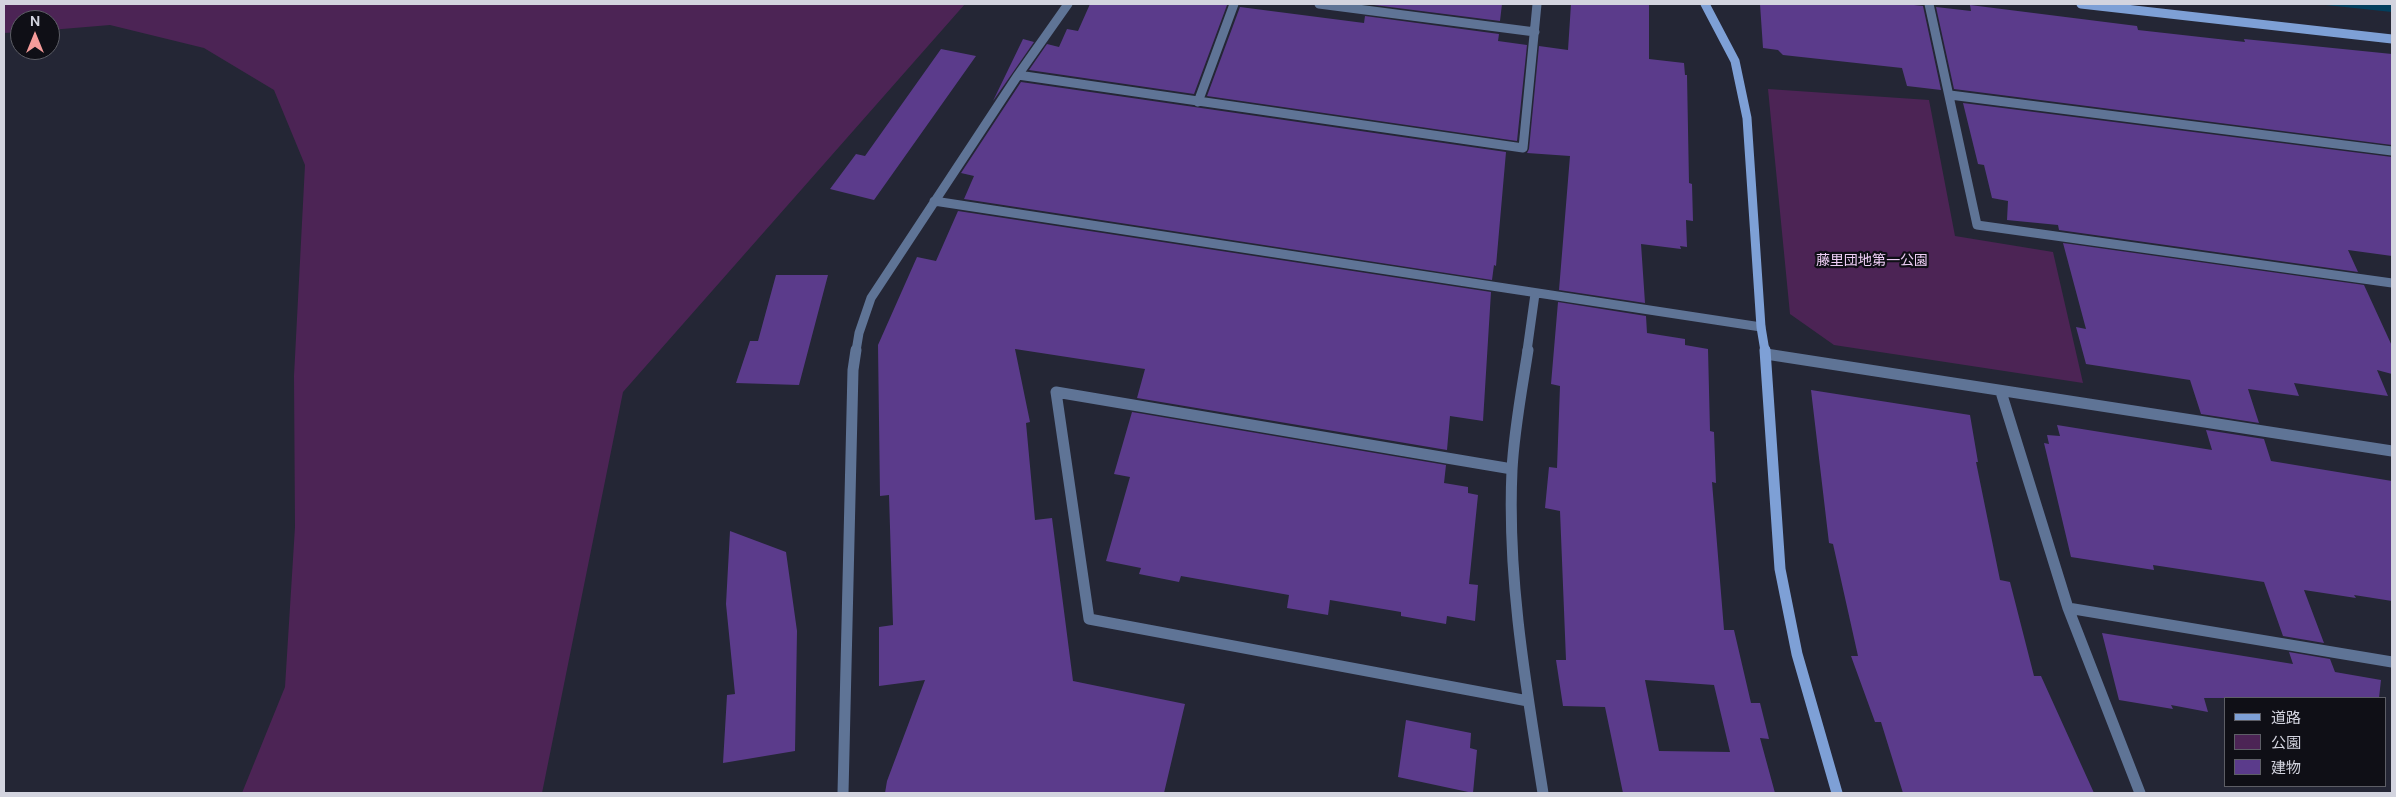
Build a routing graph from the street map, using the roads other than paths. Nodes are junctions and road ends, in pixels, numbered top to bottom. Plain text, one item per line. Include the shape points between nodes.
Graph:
1 (1068, 4) edge
2 (1234, 4) edge
3 (1319, 4) edge
4 (1537, 4) edge
5 (1705, 4) edge
6 (1929, 4) edge
7 (2081, 4) edge
8 (1535, 32) junction
9 (2392, 39) edge
10 (1018, 75) junction
11 (1950, 95) junction
12 (1198, 102) junction
13 (2392, 151) edge
14 (934, 201) junction
15 (2392, 283) edge
16 (1535, 294) junction
17 (1760, 327) junction
18 (1766, 354) junction
19 (2001, 392) junction
20 (2392, 451) edge
21 (1512, 468) junction
22 (2068, 608) junction
23 (2392, 662) edge
24 (1528, 701) junction
25 (843, 793) edge
26 (1543, 793) edge
27 (1837, 793) edge
28 (2140, 793) edge

1 - 10 street
2 - 12 street
3 - 8 street
4 - 8 street
5 - 17 street via 1736,61 1747,118
6 - 11 street
7 - 9 street
8 - 12 street via 1524,148
10 - 12 street
10 - 14 street
11 - 13 street
11 - 15 street via 1977,225
14 - 16 street
14 - 25 street via 871,298 859,332 853,370
16 - 17 street
16 - 21 street
17 - 18 street
18 - 19 street
18 - 27 street via 1780,570 1808,694
19 - 20 street
19 - 22 street
21 - 24 street via 1514,577
21 - 24 street via 1056,392 1088,619
22 - 23 street
22 - 28 street
24 - 26 street

